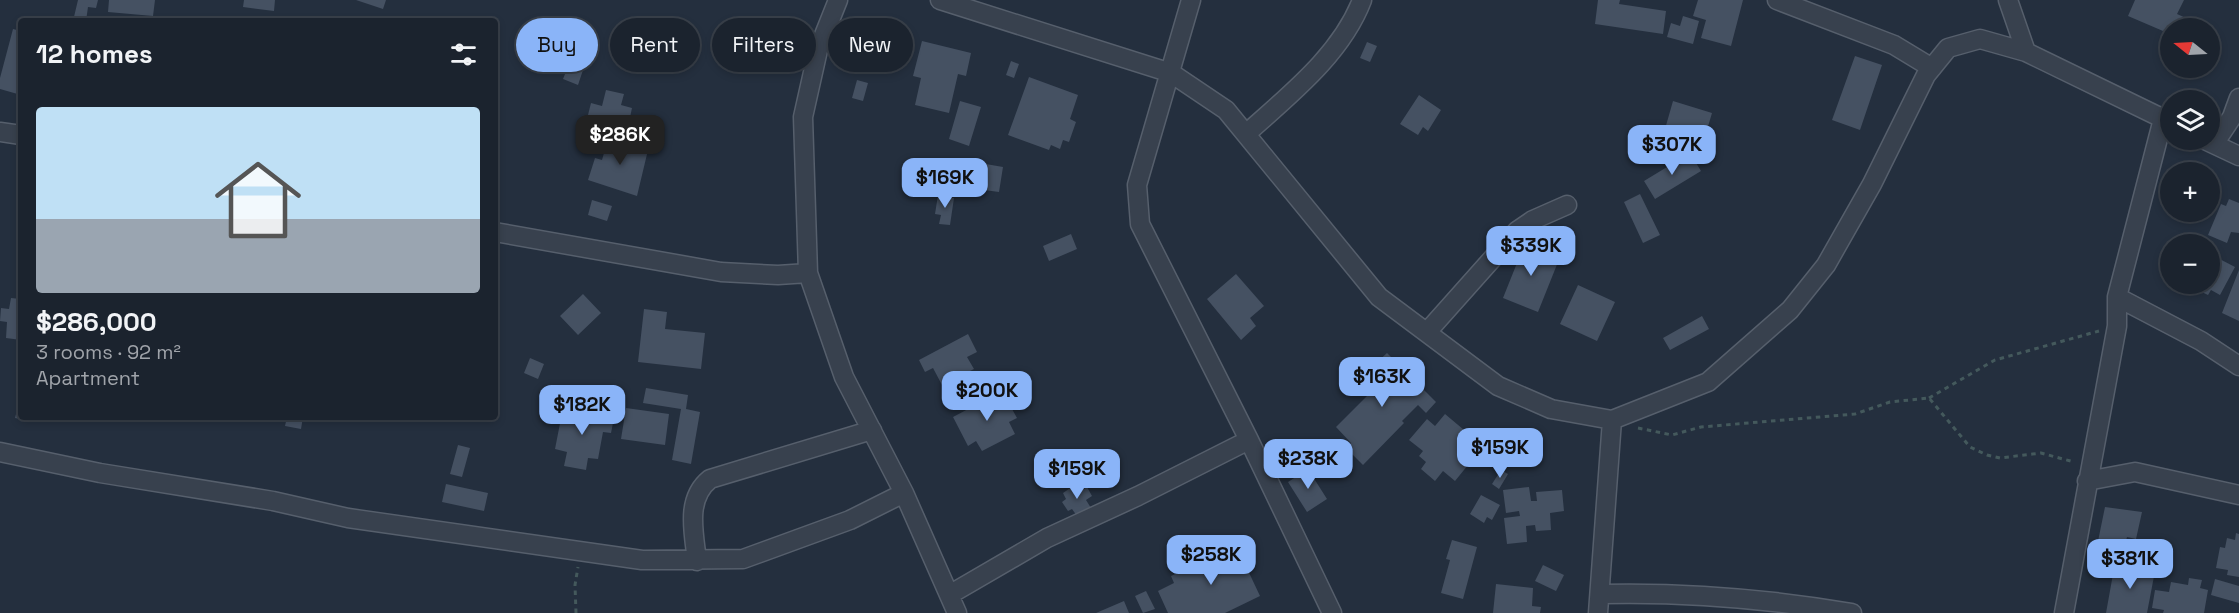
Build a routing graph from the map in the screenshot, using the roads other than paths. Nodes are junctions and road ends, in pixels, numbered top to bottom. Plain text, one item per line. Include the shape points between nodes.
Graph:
1 (838, 0) edge
2 (940, 0) edge
3 (1191, 0) edge
4 (1362, 0) edge
5 (1777, 0) edge
6 (2008, 0) edge
7 (2026, 52) junction
8 (1932, 68) junction
9 (1171, 73) junction
10 (2239, 98) edge
11 (2160, 118) edge
12 (2220, 131) edge
13 (0, 132) edge
14 (1246, 134) junction
15 (18, 135) edge
16 (2160, 146) edge
17 (2220, 147) edge
18 (2239, 156) edge
19 (1567, 206) dead end
20 (498, 233) edge
21 (808, 273) junction
22 (2117, 297) junction
23 (1426, 332) junction
24 (2239, 366) edge
25 (1617, 418) junction
26 (872, 430) junction
27 (1249, 440) junction
28 (0, 452) edge
29 (2088, 474) junction
30 (904, 493) junction
31 (2239, 495) edge
32 (697, 561) junction
33 (1601, 594) junction
34 (949, 595) junction
35 (957, 613) edge
36 (1332, 613) edge
37 (1598, 613) edge
38 (1852, 613) edge
39 (2064, 613) edge

1 - 21 street via 818,50 803,117
2 - 9 street
3 - 9 street
4 - 14 street via 1335,46
5 - 8 street via 1894,45
6 - 7 street
7 - 8 street via 1980,39 1948,48
7 - 11 street
8 - 25 street via 1826,265 1790,310 1708,382
9 - 14 street via 1226,110
9 - 27 street via 1137,185 1140,224
10 - 12 street via 2232,117
13 - 15 street
14 - 23 street via 1379,297
16 - 22 street
17 - 18 street
19 - 23 street via 1517,231
20 - 21 street via 721,272
21 - 26 street via 844,377
22 - 24 street via 2201,341
22 - 29 street via 2117,326
23 - 25 street via 1498,386 1551,409
25 - 33 street
26 - 30 street
26 - 32 street via 710,479 702,485 692,509
27 - 34 street via 1047,538
27 - 36 street
28 - 32 street via 348,518 581,553
29 - 31 street via 2135,472
29 - 39 street
30 - 32 street via 850,520 768,551 743,559
30 - 34 street
33 - 37 street
33 - 38 street via 1670,592
34 - 35 street

